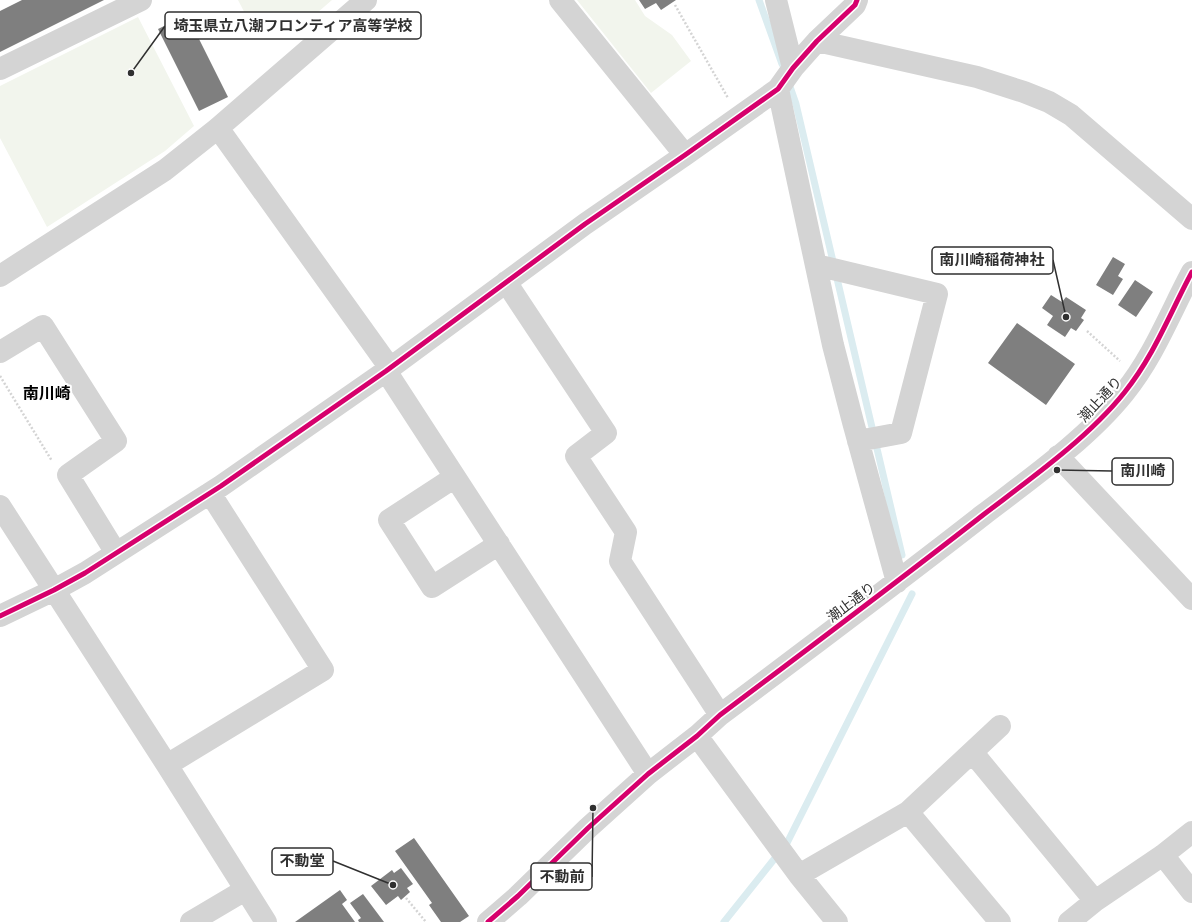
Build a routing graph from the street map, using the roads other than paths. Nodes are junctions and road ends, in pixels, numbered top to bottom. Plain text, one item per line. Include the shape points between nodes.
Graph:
1 (141, 0) edge
2 (366, 0) edge
3 (560, 0) edge
4 (776, 0) edge
5 (857, 0) edge
6 (817, 41) junction
7 (793, 68) junction
8 (0, 69) edge
9 (778, 89) junction
10 (218, 128) junction
11 (685, 155) junction
12 (1192, 219) edge
13 (816, 264) junction
14 (1192, 272) edge
15 (0, 276) edge
16 (506, 282) junction
17 (0, 352) edge
18 (388, 370) junction
19 (858, 441) junction
20 (1058, 456) junction
21 (455, 476) junction
22 (210, 493) junction
23 (0, 506) edge
24 (499, 544) junction
25 (116, 552) junction
26 (897, 582) junction
27 (54, 590) junction
28 (1192, 599) edge
29 (0, 616) edge
30 (720, 715) junction
31 (1000, 726) dead end
32 (697, 736) junction
33 (973, 753) junction
34 (167, 765) junction
35 (648, 774) junction
36 (908, 812) junction
37 (1192, 832) edge
38 (1163, 855) junction
39 (799, 875) junction
40 (245, 890) junction
41 (1192, 892) edge
42 (1085, 914) edge
43 (191, 922) edge
44 (266, 922) edge
45 (488, 922) edge
46 (837, 922) edge
47 (1000, 922) edge

1 - 8 street
2 - 10 street
3 - 11 street
4 - 7 street
5 - 6 street
6 - 7 street
6 - 12 street via 977,77 1049,102 1071,115
7 - 9 street
9 - 11 street
9 - 13 street
10 - 15 street via 165,170
10 - 18 street
11 - 16 street
13 - 19 street via 833,345
13 - 19 street via 937,294 901,433
14 - 20 street, 潮止通り via 1159,341 1137,376 1106,415
16 - 18 street
16 - 30 street via 606,433 576,456 626,532 620,561
17 - 25 street via 43,326 116,441 68,475
18 - 21 street
18 - 22 street
19 - 26 street
20 - 26 street, 潮止通り
20 - 28 street
21 - 24 street
21 - 24 street via 389,520 432,587
22 - 25 street
22 - 34 street via 323,670
23 - 27 street
24 - 35 street
25 - 27 street
26 - 30 street, 潮止通り
27 - 29 street
27 - 34 street
30 - 32 street, 潮止通り
31 - 33 street
32 - 35 street, 潮止通り
32 - 39 street
33 - 36 street
33 - 42 street
34 - 40 street
35 - 45 street, 潮止通り
36 - 39 street
36 - 47 street
37 - 38 street
38 - 41 street
38 - 42 street
39 - 46 street
40 - 43 street
40 - 44 street

